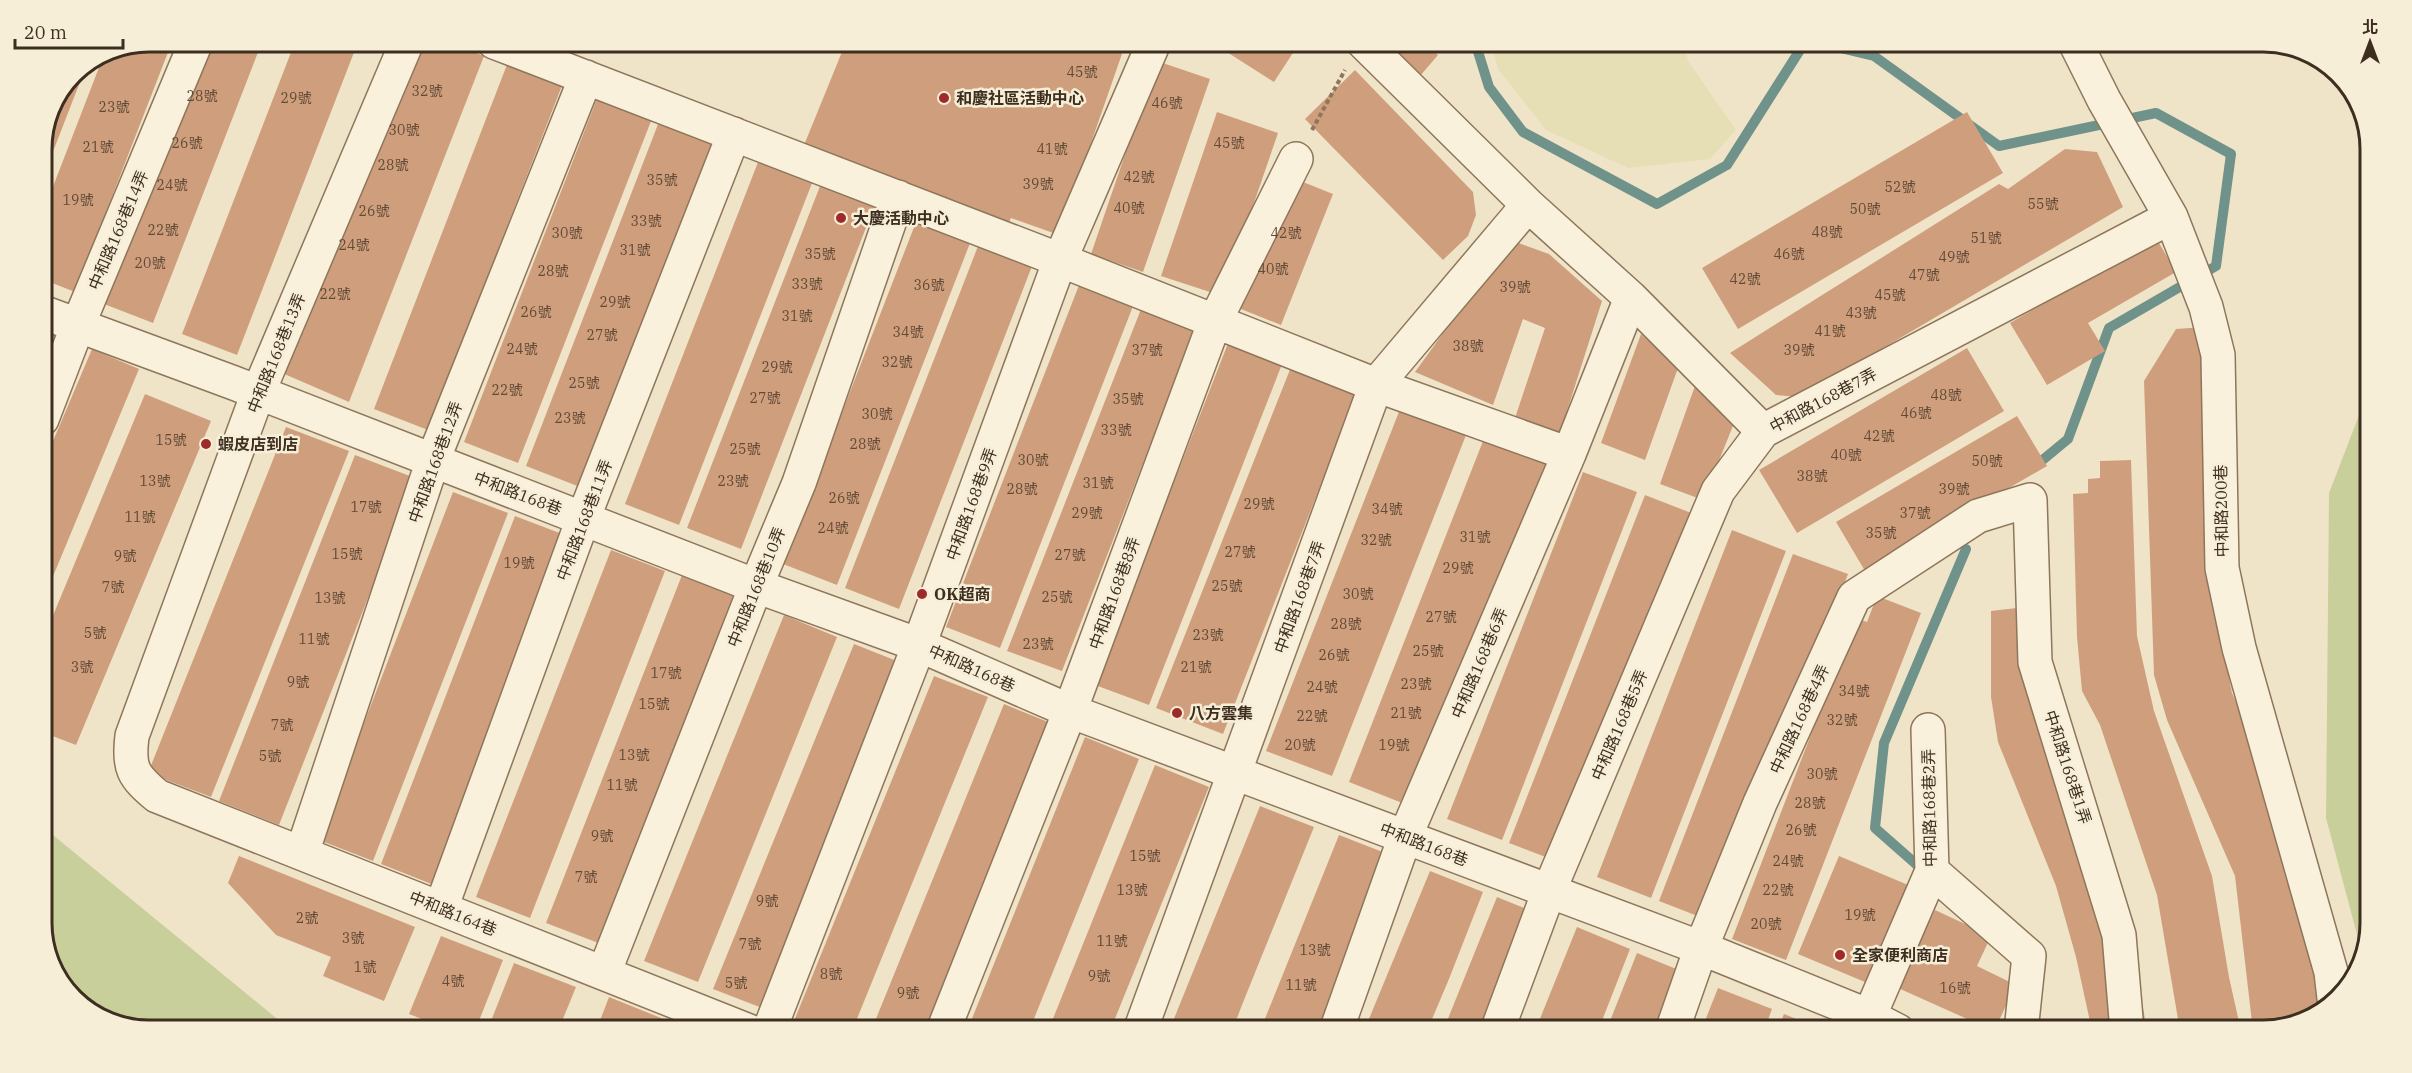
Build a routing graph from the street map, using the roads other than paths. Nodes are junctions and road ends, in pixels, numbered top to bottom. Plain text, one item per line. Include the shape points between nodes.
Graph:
1 (192, 52) edge
2 (403, 52) edge
3 (520, 52) edge
4 (1150, 52) edge
5 (1356, 52) edge
6 (2080, 52) edge
7 (586, 77) junction
8 (734, 134) junction
9 (1296, 159) road end
10 (898, 197) junction
11 (1528, 205) junction
12 (2171, 217) junction
13 (1060, 260) junction
14 (1631, 298) junction
15 (53, 316) edge
16 (1215, 321) junction
17 (78, 325) junction
18 (1376, 385) junction
19 (53, 390) edge
20 (258, 393) junction
21 (1763, 431) junction
22 (1569, 454) junction
23 (433, 460) junction
24 (2030, 500) joint
25 (583, 519) junction
26 (756, 586) junction
27 (919, 645) junction
28 (1070, 711) junction
29 (1928, 730) dead end
30 (1235, 773) junction
31 (157, 796) joint
32 (1404, 837) junction
33 (302, 853) junction
34 (1926, 885) junction
35 (1549, 891) junction
36 (441, 908) junction
37 (1701, 948) junction
38 (604, 974) junction
39 (2333, 990) edge
40 (721, 1020) edge
41 (773, 1020) edge
42 (947, 1020) edge
43 (1144, 1020) edge
44 (1340, 1020) edge
45 (1501, 1020) edge
46 (1676, 1020) edge
47 (1857, 1020) edge
48 (1868, 1020) edge
49 (2022, 1020) edge
50 (2126, 1020) edge

1 - 17 street, 中和路168巷14弄
2 - 20 street, 中和路168巷13弄
3 - 7 street
4 - 13 street, 中和路168巷9弄
5 - 11 street, 中和路168巷7弄
6 - 12 street, 中和路200巷
7 - 8 street
7 - 23 street, 中和路168巷12弄
8 - 10 street
8 - 25 street, 中和路168巷11弄
9 - 16 street, 中和路168巷8弄
10 - 13 street
10 - 26 street, 中和路168巷10弄 via 799,483
11 - 14 street, 中和路168巷7弄
11 - 18 street, 中和路168巷7弄
12 - 21 street, 中和路168巷7弄
12 - 39 street, 中和路200巷 via 2204,301 2218,355 2222,568 2239,648
13 - 16 street
13 - 27 street, 中和路168巷9弄
14 - 21 street, 中和路168巷7弄
14 - 22 street, 中和路168巷6弄
15 - 17 street, 中和路168巷
16 - 18 street
16 - 28 street, 中和路168巷8弄
17 - 19 street, 中和路168巷14弄
17 - 20 street, 中和路168巷
18 - 22 street
18 - 30 street, 中和路168巷7弄
20 - 23 street, 中和路168巷
20 - 31 street, 中和路168巷13弄 via 132,736 129,759 139,781
21 - 35 street, 中和路168巷5弄 via 1719,491
22 - 32 street, 中和路168巷6弄
23 - 25 street, 中和路168巷
23 - 33 street, 中和路168巷12弄
24 - 37 street, 中和路168巷4弄 via 1978,516 1854,597 1760,803
24 - 50 street, 中和路168巷1弄 via 2035,663 2119,935
25 - 26 street, 中和路168巷
25 - 36 street, 中和路168巷11弄
26 - 27 street, 中和路168巷
26 - 38 street, 中和路168巷10弄
27 - 28 street, 中和路168巷
27 - 41 street, 中和路168巷9弄
28 - 30 street, 中和路168巷
28 - 42 street, 中和路168巷8弄
29 - 34 street, 中和路168巷2弄
30 - 32 street, 中和路168巷
30 - 43 street, 中和路168巷7弄
31 - 33 street, 中和路164巷
32 - 35 street, 中和路168巷
32 - 44 street, 中和路168巷6弄
33 - 36 street, 中和路164巷
34 - 48 street, 中和路168巷2弄
34 - 49 street via 2029,956
35 - 37 street, 中和路168巷
35 - 45 street, 中和路168巷5弄
36 - 38 street, 中和路164巷
37 - 46 street, 中和路168巷4弄
37 - 47 street, 中和路168巷
38 - 40 street, 中和路164巷

